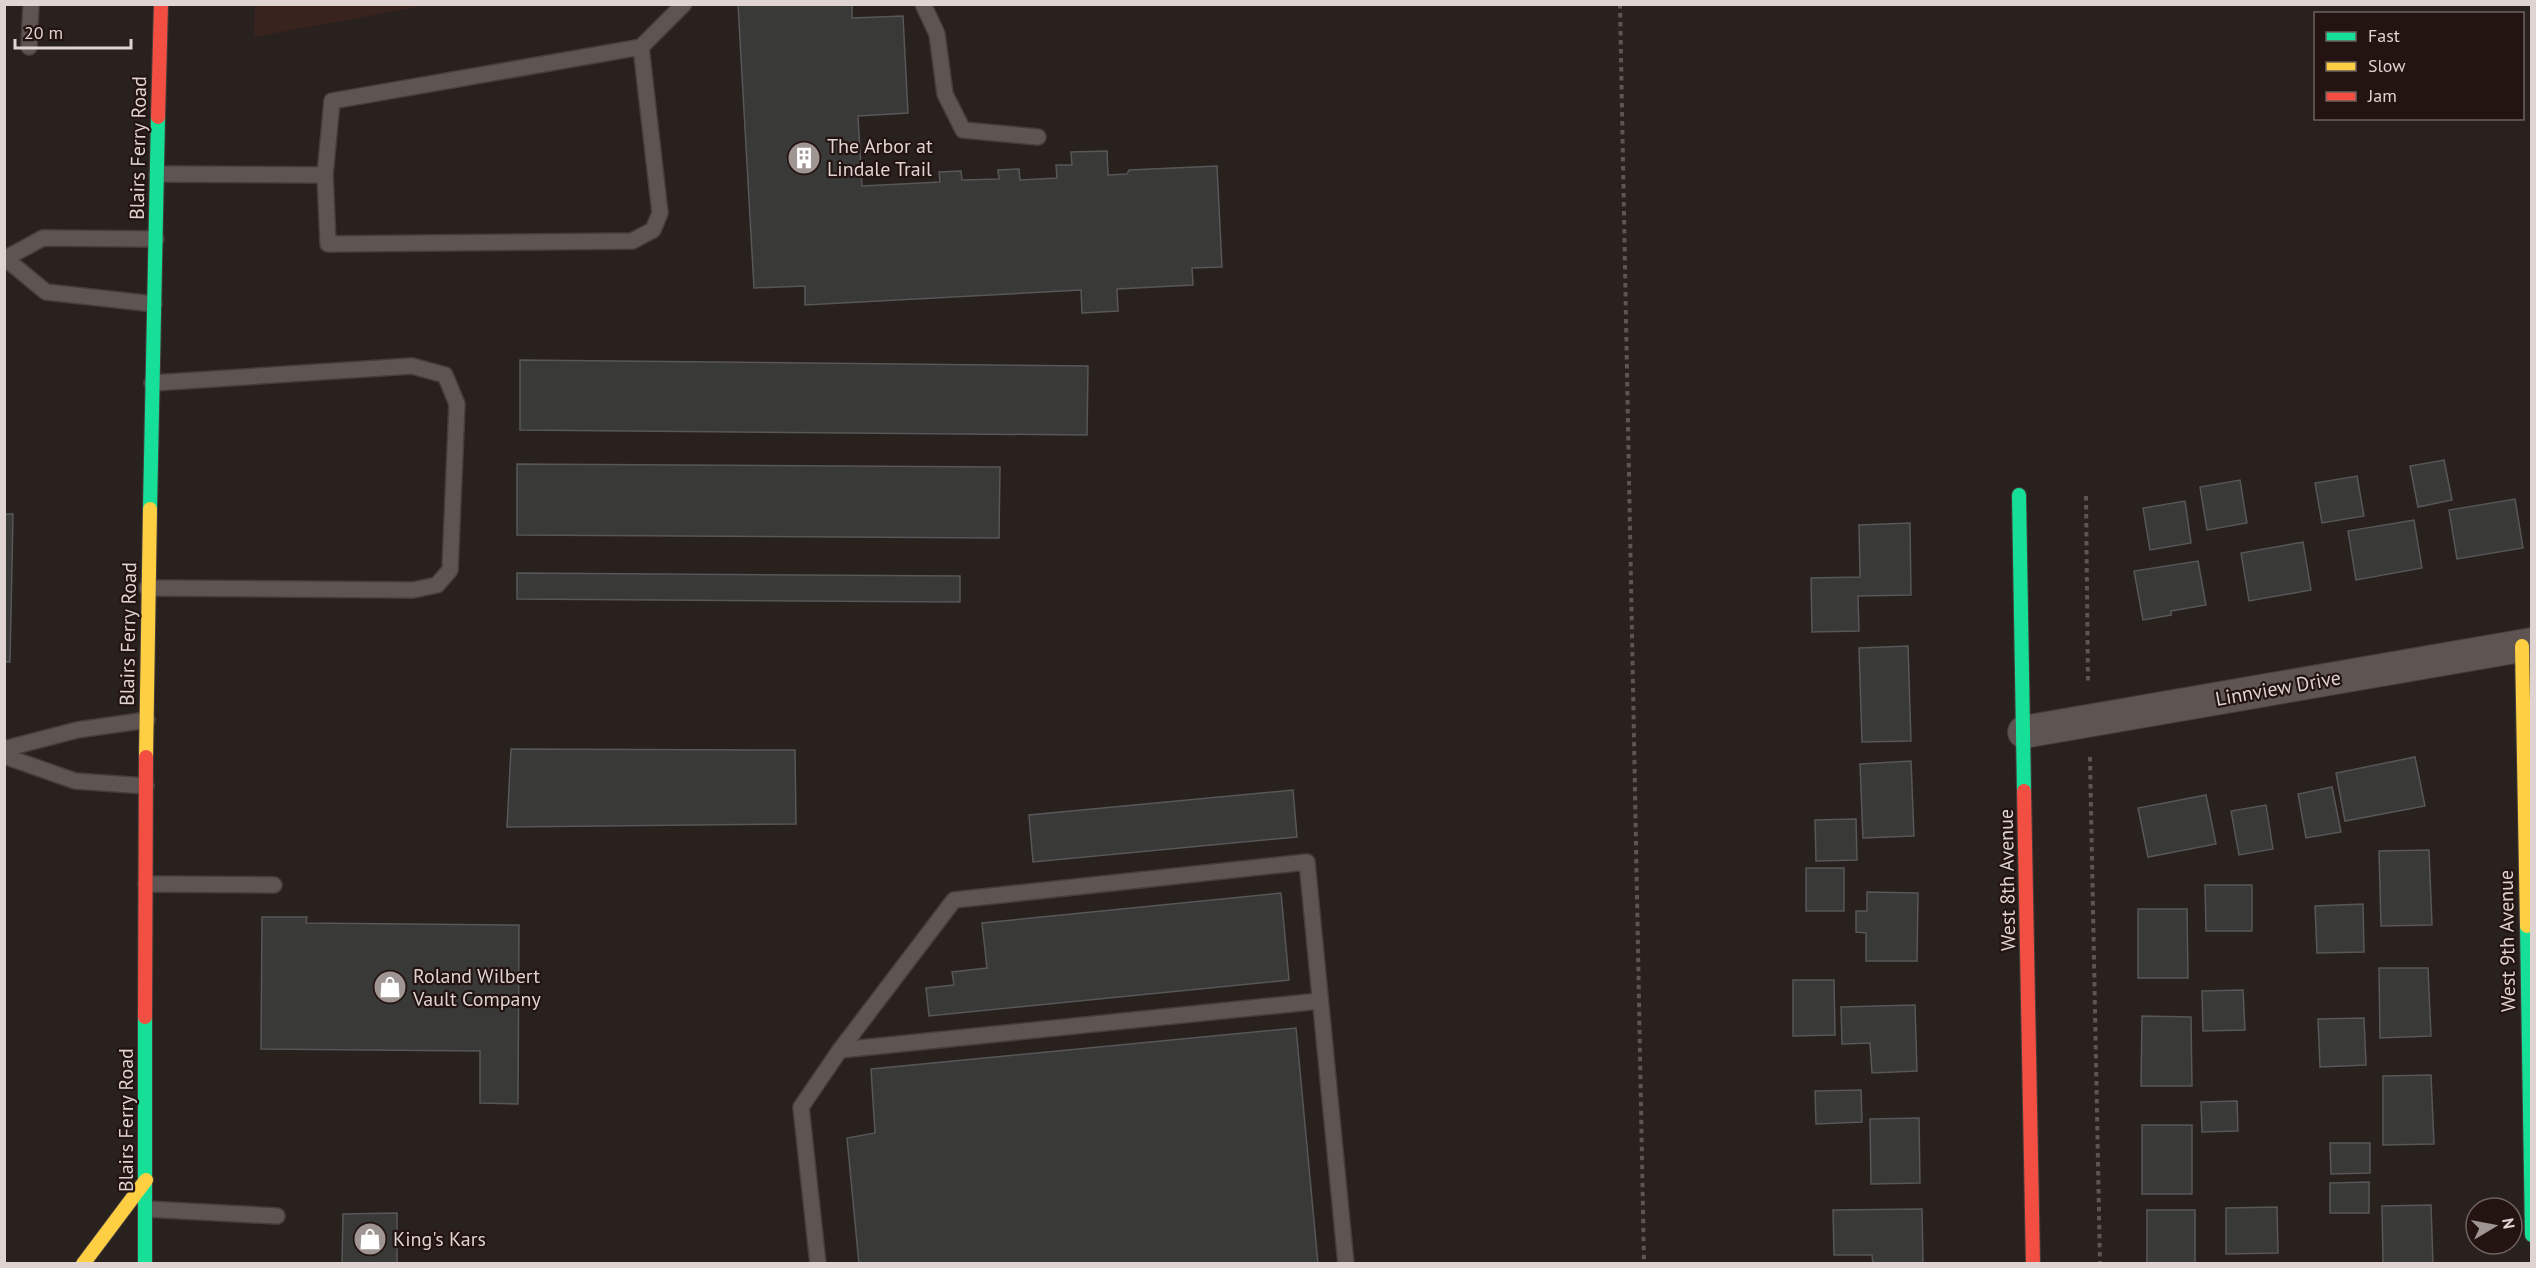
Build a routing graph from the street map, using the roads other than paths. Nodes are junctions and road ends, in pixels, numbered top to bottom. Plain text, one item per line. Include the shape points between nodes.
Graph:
1 (31, 4) edge
2 (161, 4) edge
3 (684, 4) edge
4 (922, 4) edge
5 (29, 47) dead end
6 (641, 47) junction
7 (1038, 136) dead end
8 (157, 174) junction
9 (325, 175) junction
10 (156, 239) junction
11 (5, 259) edge
12 (154, 304) junction
13 (152, 383) junction
14 (2019, 495) dead end
15 (147, 588) junction
16 (2527, 645) edge
17 (147, 720) junction
18 (2024, 732) junction
19 (4, 749) edge
20 (4, 756) edge
21 (146, 786) junction
22 (146, 884) junction
23 (274, 885) dead end
24 (1320, 1001) junction
25 (840, 1050) junction
26 (146, 1180) junction
27 (146, 1209) junction
28 (277, 1216) dead end
29 (2532, 1235) edge
30 (146, 1243) junction
31 (83, 1263) edge
32 (146, 1263) edge
33 (152, 1263) edge
34 (818, 1263) edge
35 (1346, 1263) edge
36 (2033, 1263) edge

1 - 5 lane
2 - 8 main road, Blairs Ferry Road
3 - 6 lane
4 - 7 lane via 937,34 945,94 963,130
6 - 9 lane via 332,101
6 - 9 lane via 660,213 653,230 632,241 327,244
8 - 9 lane
8 - 10 main road, Blairs Ferry Road
10 - 11 lane via 43,238
10 - 12 main road, Blairs Ferry Road
11 - 12 lane via 45,292
12 - 13 main road, Blairs Ferry Road
13 - 15 main road, Blairs Ferry Road
13 - 15 lane via 412,366 445,375 457,404 450,570 437,585 413,590
14 - 18 main road, West 8th Avenue
15 - 17 main road, Blairs Ferry Road
16 - 18 street, Linnview Drive
16 - 29 main road, West 9th Avenue
17 - 19 lane via 77,730
17 - 21 main road, Blairs Ferry Road
18 - 36 main road, West 8th Avenue
20 - 21 lane via 75,781
21 - 22 main road, Blairs Ferry Road
22 - 23 lane
22 - 26 main road, Blairs Ferry Road
24 - 25 lane
24 - 25 lane via 1306,862 954,900
24 - 35 lane
25 - 34 lane via 801,1107
26 - 27 main road, Blairs Ferry Road
26 - 31 main road
27 - 28 lane
27 - 30 main road, Blairs Ferry Road
30 - 32 main road, Blairs Ferry Road
30 - 33 main road

